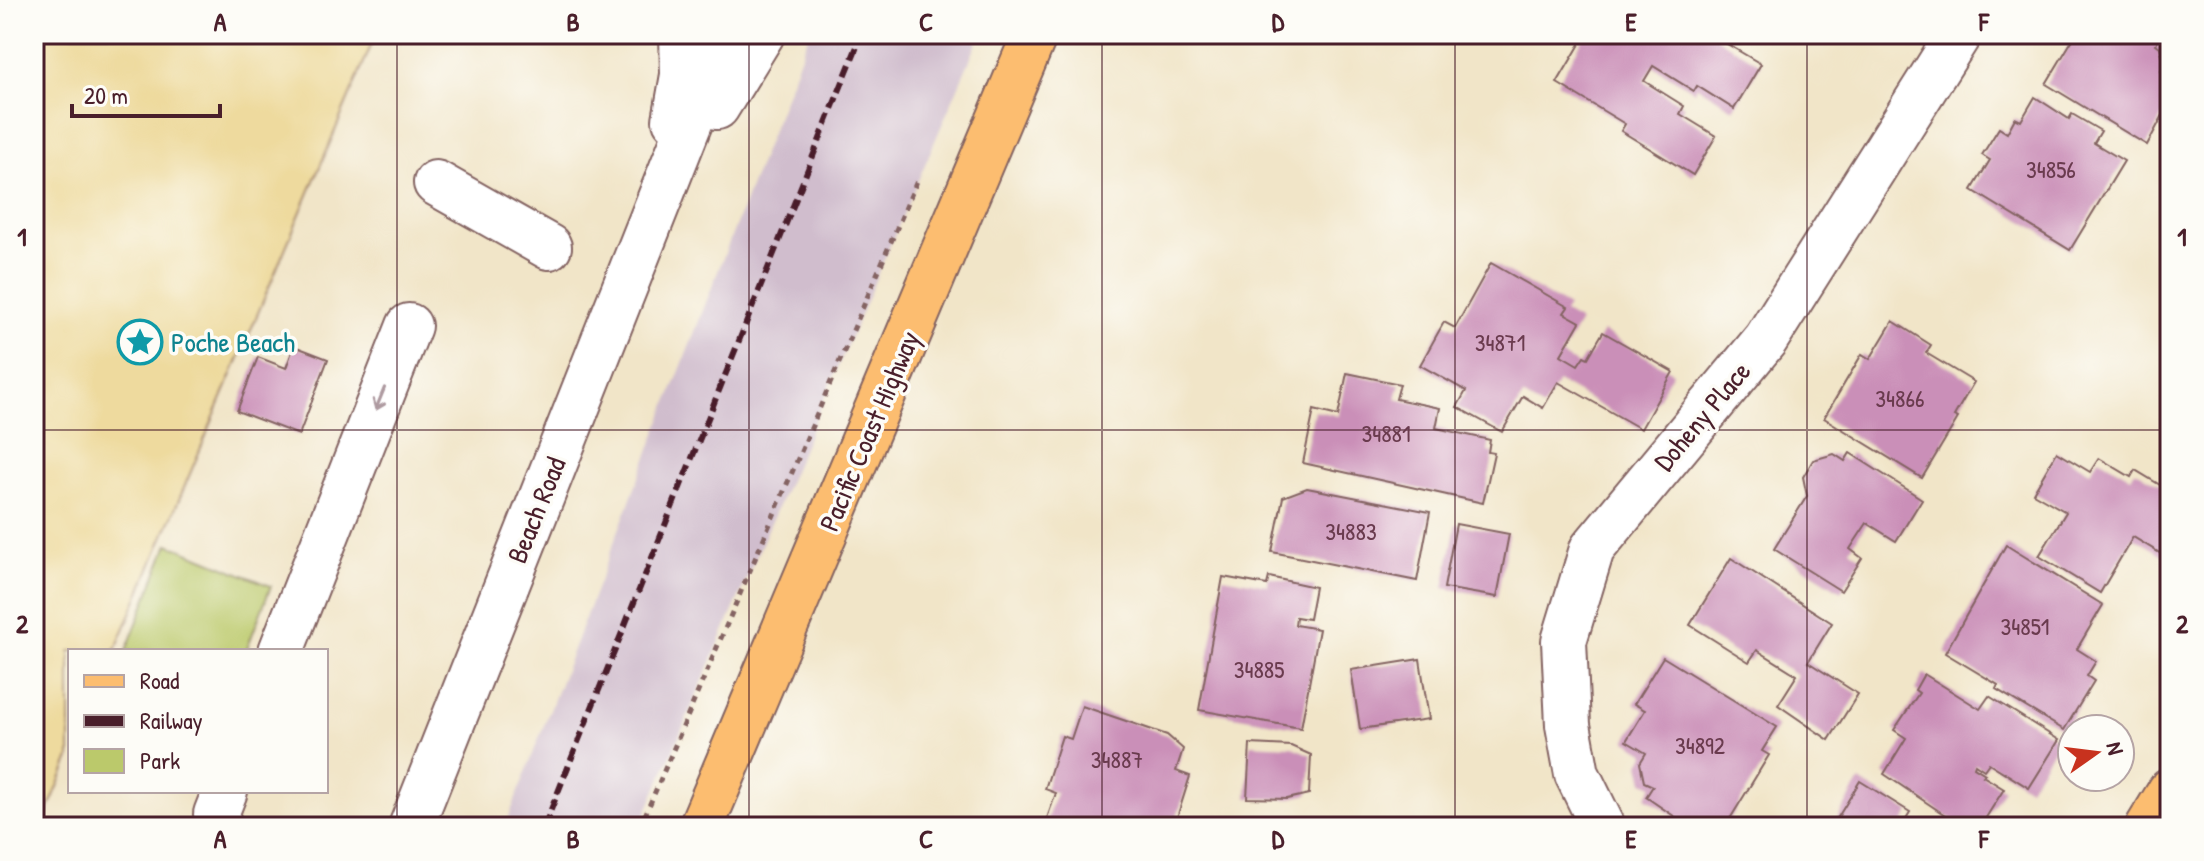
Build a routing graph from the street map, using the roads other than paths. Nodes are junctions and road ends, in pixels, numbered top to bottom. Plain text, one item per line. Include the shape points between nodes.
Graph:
1 (725, 34) edge
2 (762, 34) edge
3 (1035, 34) edge
4 (1959, 34) edge
5 (682, 55) edge
6 (436, 183) dead end
7 (662, 194) junction
8 (549, 247) dead end
9 (409, 326) dead end
10 (282, 649) edge
11 (2170, 791) edge
12 (411, 827) edge
13 (701, 827) edge
14 (1603, 827) edge
15 (2148, 827) edge

1 - 7 street, Beach Road
2 - 7 street, Beach Road
3 - 13 main road, Pacific Coast Highway
4 - 14 street, Doheny Place via 1766,339 1592,549 1564,641 1566,697 1577,774
5 - 7 street
6 - 8 street
7 - 12 street, Beach Road
9 -> 10 street
11 - 15 main road

